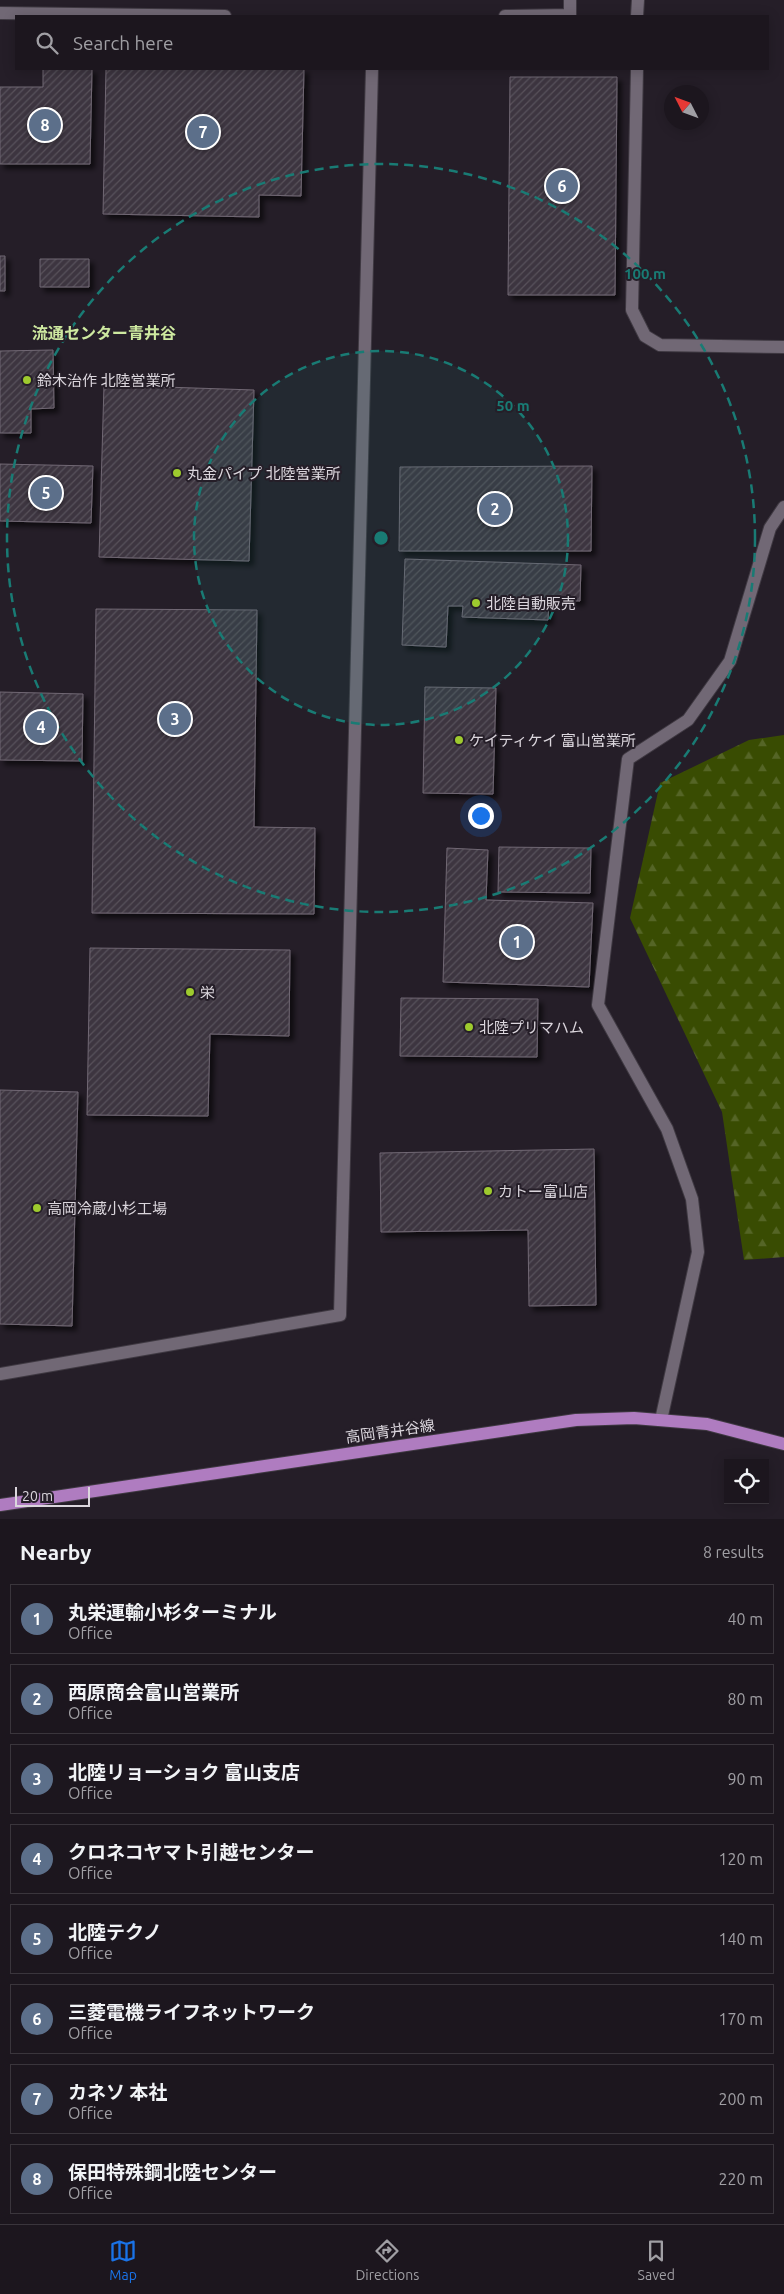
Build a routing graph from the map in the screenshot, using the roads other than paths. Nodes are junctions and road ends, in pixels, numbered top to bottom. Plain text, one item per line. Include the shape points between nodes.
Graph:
1 (570, 0) edge
2 (638, 0) edge
3 (0, 14) edge
4 (112, 15) edge
5 (570, 15) edge
6 (638, 15) edge
7 (372, 70) edge
8 (636, 70) edge
9 (784, 347) edge
10 (784, 507) edge
11 (0, 1374) edge
12 (661, 1420) junction
13 (784, 1444) edge
14 (0, 1505) edge

1 - 5 street
2 - 6 street
3 - 4 street
7 - 11 street via 340,1315
8 - 9 street via 632,310 645,336 660,345
10 - 12 street via 770,528 730,661 688,720 628,759 598,1005 667,1129 692,1199 698,1252
12 - 13 main road, 高岡青井谷線 via 707,1424
12 - 14 main road, 高岡青井谷線 via 609,1417 576,1420

